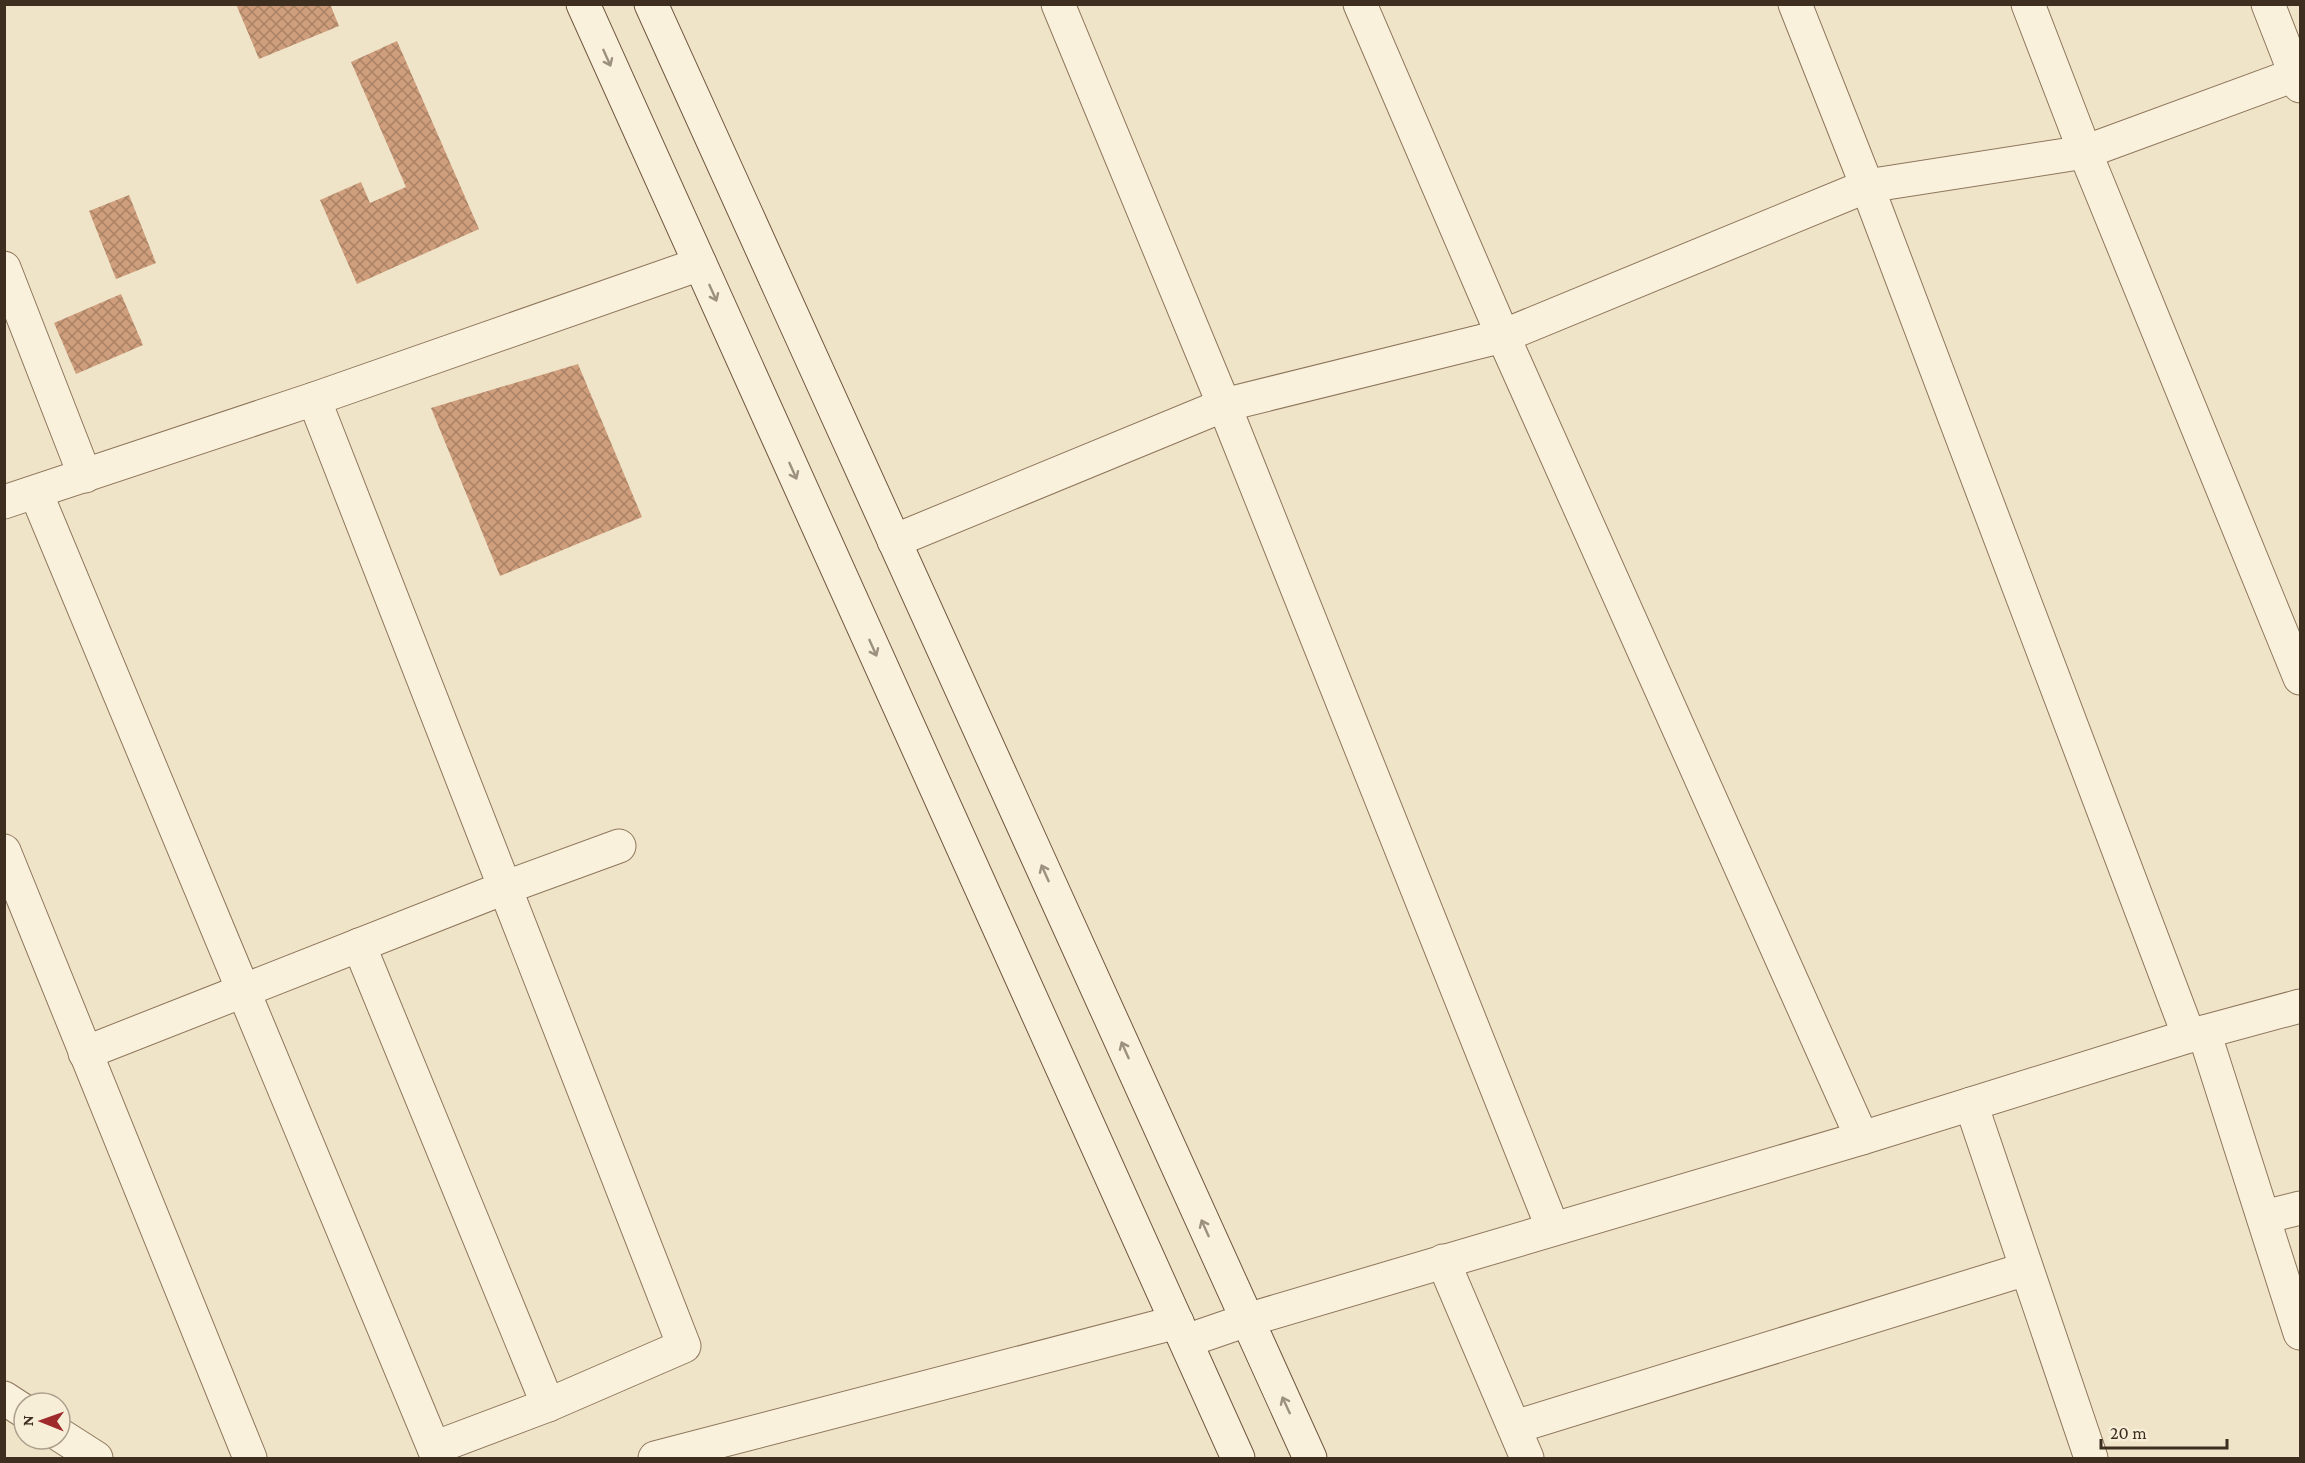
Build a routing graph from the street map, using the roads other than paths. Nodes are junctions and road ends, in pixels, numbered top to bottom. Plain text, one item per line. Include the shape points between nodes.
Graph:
1 (583, 4) edge
2 (651, 4) edge
3 (1058, 4) edge
4 (1360, 4) edge
5 (1795, 4) edge
6 (2028, 4) edge
7 (2268, 4) edge
8 (2299, 78) edge
9 (2085, 152) junction
10 (1867, 186) junction
11 (700, 264) junction
12 (4, 268) edge
13 (1503, 336) junction
14 (314, 399) junction
15 (1224, 405) junction
16 (85, 476) junction
17 (36, 493) junction
18 (4, 502) edge
19 (894, 541) junction
20 (2301, 678) edge
21 (619, 846) dead end
22 (4, 851) edge
23 (504, 888) junction
24 (359, 945) junction
25 (244, 990) junction
26 (2301, 1006) edge
27 (2197, 1034) junction
28 (85, 1053) junction
29 (1971, 1104) junction
30 (1862, 1138) junction
31 (2301, 1208) edge
32 (2264, 1217) junction
33 (1553, 1229) junction
34 (1443, 1261) junction
35 (2026, 1269) junction
36 (1247, 1320) junction
37 (1182, 1332) junction
38 (2301, 1333) edge
39 (548, 1405) junction
40 (1515, 1427) junction
41 (72, 1443) edge
42 (436, 1453) edge
43 (96, 1458) edge
44 (250, 1458) edge
45 (655, 1458) edge
46 (1238, 1458) edge
47 (1310, 1458) edge
48 (1527, 1458) edge
49 (2091, 1458) edge

1 -> 11 street
2 - 19 street
3 - 15 street
4 - 13 street
5 - 10 street
6 - 9 street
7 - 8 street
8 - 9 street
9 - 10 street
9 - 20 street
10 - 13 street
10 - 27 street
11 - 14 street
11 -> 37 street
12 - 16 street
13 - 15 street
13 - 30 street
14 - 16 street
14 - 23 street
15 - 19 street
15 - 33 street
16 - 17 street
17 - 18 street
17 - 25 street
36 -> 19 street
21 - 23 street
22 - 28 street
23 - 24 street
23 - 39 street via 684,1346
24 - 25 street
24 - 39 street
25 - 28 street
25 - 42 street
26 - 27 street
27 - 29 street
27 - 32 street
28 - 44 street
29 - 30 street
29 - 35 street
30 - 33 street
31 - 32 street
32 - 38 street
33 - 34 street
34 - 36 street
34 - 40 street
35 - 40 street
35 - 49 street
36 - 37 street
47 -> 36 street
37 - 45 street
37 - 46 street
39 - 42 street
40 - 48 street
41 - 43 street

